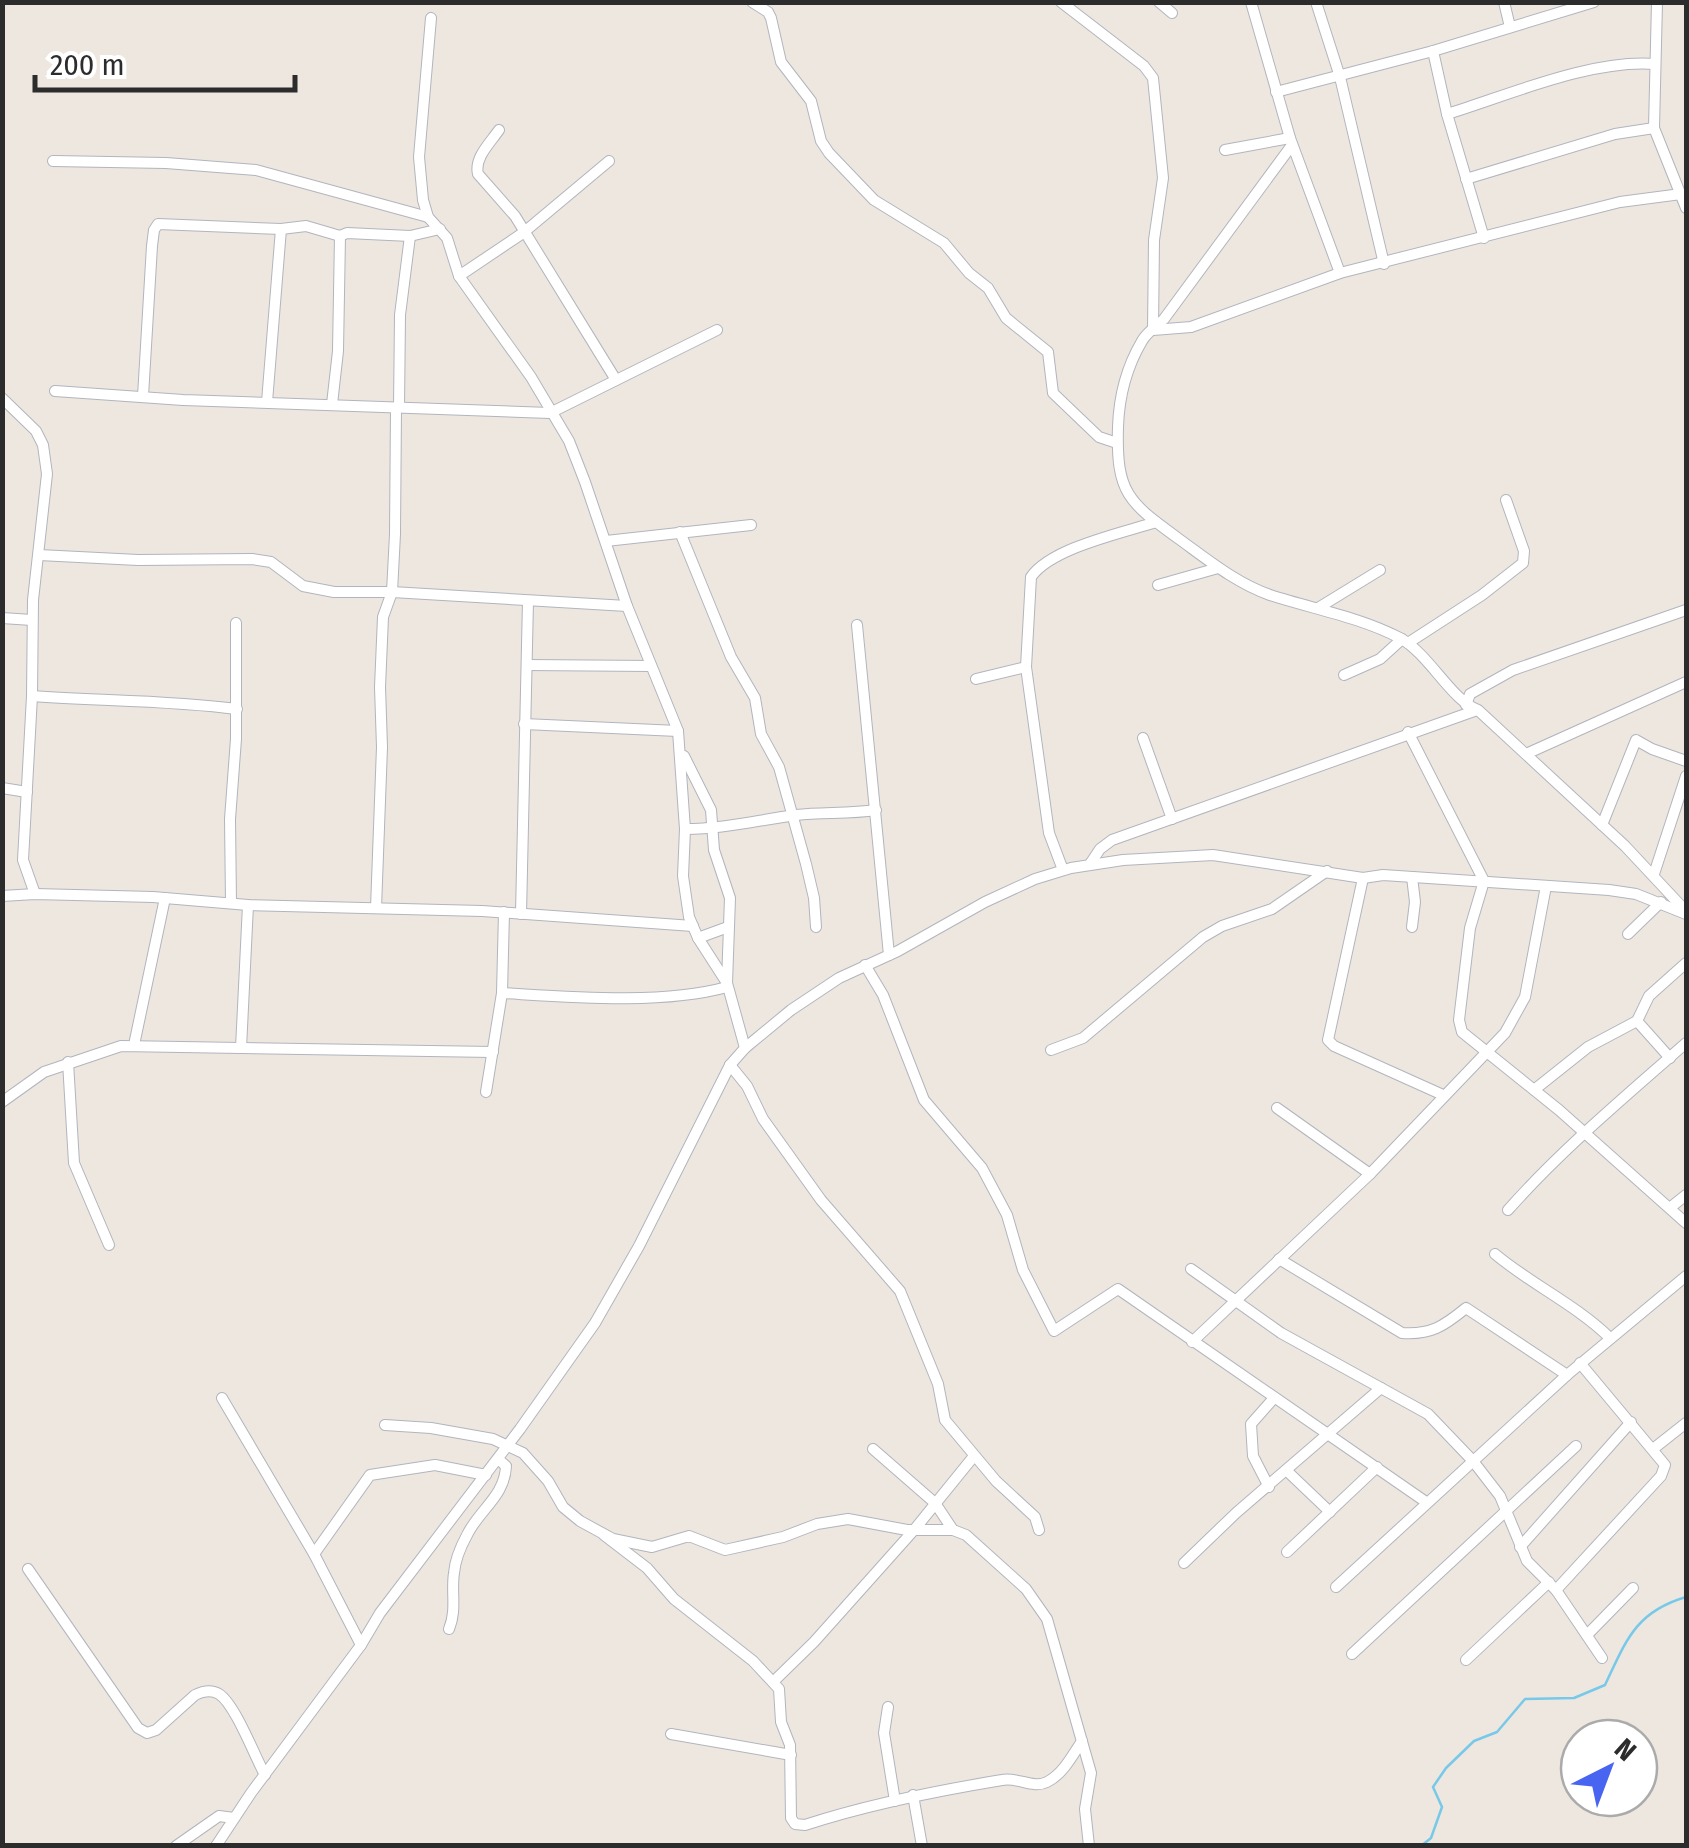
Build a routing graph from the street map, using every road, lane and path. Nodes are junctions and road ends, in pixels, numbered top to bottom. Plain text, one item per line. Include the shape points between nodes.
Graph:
1 (752, 2) edge
2 (1061, 2) edge
3 (1159, 2) edge
4 (1251, 2) edge
5 (1316, 2) edge
6 (1504, 2) edge
7 (1594, 2) edge
8 (1657, 2) edge
9 (1573, 6) edge
10 (1172, 13) dead end
11 (430, 18) dead end
12 (1510, 27) junction
13 (1433, 51) junction
14 (1655, 64) junction
15 (1340, 77) junction
16 (1276, 92) junction
17 (1447, 114) junction
18 (1654, 128) junction
19 (499, 130) dead end
20 (1291, 141) junction
21 (1225, 150) dead end
22 (54, 161) dead end
23 (610, 161) dead end
24 (1466, 179) junction
25 (1681, 194) junction
26 (1686, 208) edge
27 (428, 217) junction
28 (281, 229) junction
29 (440, 229) junction
30 (524, 234) junction
31 (340, 236) junction
32 (410, 236) junction
33 (1484, 238) junction
34 (1384, 264) junction
35 (1340, 273) junction
36 (459, 276) junction
37 (716, 330) dead end
38 (1153, 330) junction
39 (616, 380) junction
40 (55, 390) dead end
41 (143, 396) junction
42 (2, 398) edge
43 (267, 402) junction
44 (332, 404) junction
45 (398, 408) junction
46 (550, 412) junction
47 (1117, 444) junction
48 (1506, 500) dead end
49 (1156, 522) junction
50 (751, 524) dead end
51 (680, 532) junction
52 (606, 541) junction
53 (39, 555) junction
54 (1218, 568) junction
55 (1380, 570) dead end
56 (1158, 585) dead end
57 (392, 592) junction
58 (528, 601) junction
59 (628, 606) junction
60 (1318, 608) junction
61 (1686, 610) edge
62 (2, 618) edge
63 (32, 620) junction
64 (236, 623) dead end
65 (857, 625) dead end
66 (1405, 641) junction
67 (527, 665) junction
68 (651, 666) junction
69 (1026, 667) junction
70 (1344, 675) dead end
71 (976, 680) dead end
72 (1686, 682) edge
73 (32, 696) junction
74 (1472, 708) junction
75 (237, 710) junction
76 (524, 724) junction
77 (678, 732) junction
78 (1408, 732) junction
79 (1144, 738) dead end
80 (681, 751) junction
81 (1526, 754) junction
82 (1686, 761) edge
83 (1686, 776) edge
84 (2, 788) edge
85 (27, 792) junction
86 (876, 810) junction
87 (792, 816) junction
88 (1172, 820) junction
89 (1602, 825) junction
90 (710, 829) junction
91 (685, 830) junction
92 (1090, 864) junction
93 (1063, 870) junction
94 (1328, 871) junction
95 (1654, 874) junction
96 (1412, 877) junction
97 (1363, 878) junction
98 (1484, 881) junction
99 (1546, 886) junction
100 (35, 894) junction
101 (2, 896) edge
102 (165, 898) junction
103 (1661, 902) junction
104 (231, 903) junction
105 (248, 904) junction
106 (376, 908) junction
107 (504, 912) junction
108 (1686, 913) edge
109 (521, 914) junction
110 (693, 926) junction
111 (728, 927) junction
112 (816, 927) dead end
113 (1412, 928) dead end
114 (1628, 934) dead end
115 (698, 938) junction
116 (890, 955) junction
117 (1686, 963) edge
118 (865, 965) junction
119 (727, 985) junction
120 (502, 993) junction
121 (1637, 1021) junction
122 (1686, 1043) edge
123 (134, 1045) junction
124 (241, 1048) junction
125 (745, 1048) junction
126 (1051, 1050) dead end
127 (492, 1052) junction
128 (1488, 1052) junction
129 (1670, 1058) junction
130 (68, 1062) junction
131 (730, 1065) junction
132 (1534, 1090) junction
133 (486, 1092) dead end
134 (1443, 1096) junction
135 (2, 1102) edge
136 (1277, 1108) dead end
137 (1582, 1133) junction
138 (1370, 1174) junction
139 (1686, 1195) edge
140 (1672, 1207) junction
141 (1508, 1210) dead end
142 (1686, 1223) edge
143 (109, 1246) dead end
144 (1495, 1254) dead end
145 (1279, 1259) junction
146 (1191, 1269) dead end
147 (1686, 1276) edge
148 (1235, 1300) junction
149 (1610, 1338) junction
150 (1192, 1342) junction
151 (1580, 1364) junction
152 (1567, 1375) junction
153 (1380, 1388) junction
154 (222, 1398) dead end
155 (1274, 1398) junction
156 (1631, 1422) junction
157 (1686, 1423) edge
158 (384, 1425) dead end
159 (1329, 1434) junction
160 (1576, 1446) dead end
161 (506, 1447) junction
162 (873, 1449) dead end
163 (1654, 1450) junction
164 (974, 1456) junction
165 (498, 1459) junction
166 (1473, 1461) junction
167 (1377, 1468) junction
168 (1287, 1472) junction
169 (486, 1475) junction
170 (1269, 1486) junction
171 (1426, 1502) junction
172 (935, 1504) junction
173 (1508, 1509) junction
174 (1330, 1512) junction
175 (914, 1530) junction
176 (953, 1530) junction
177 (1039, 1530) dead end
178 (604, 1536) junction
179 (1520, 1547) junction
180 (1287, 1552) dead end
181 (314, 1554) junction
182 (1184, 1563) dead end
183 (28, 1569) dead end
184 (1553, 1586) junction
185 (1336, 1587) dead end
186 (1633, 1588) dead end
187 (449, 1629) dead end
188 (1587, 1635) junction
189 (361, 1645) junction
190 (1352, 1654) dead end
191 (1602, 1658) dead end
192 (1466, 1660) dead end
193 (774, 1682) junction
194 (888, 1708) dead end
195 (671, 1734) dead end
196 (1082, 1741) junction
197 (791, 1755) junction
198 (264, 1775) junction
199 (912, 1795) junction
200 (896, 1800) junction
201 (234, 1818) junction
202 (176, 1846) edge
203 (216, 1846) edge
204 (922, 1846) edge
205 (1088, 1846) edge

1 - 47 street via 768,12 781,62 811,101 829,154 874,200 944,243 988,288 1006,318 1048,352 1058,398 1099,437
2 - 38 street via 1153,78 1162,178
3 - 10 street
4 - 16 street
5 - 15 street
6 - 12 street
7 - 9 street
8 - 14 street
9 - 12 street
11 - 27 street via 419,157
12 - 13 street
13 - 15 street
13 - 17 street
14 - 17 street via 1587,72
14 - 18 street
15 - 16 street
15 - 34 street
16 - 20 street
17 - 24 street
18 - 24 street
18 - 25 street
19 - 30 street via 476,166
20 - 21 street
20 - 35 street
20 - 38 street
22 - 27 street via 256,170
23 - 30 street
24 - 33 street
25 - 26 street
25 - 33 street via 1620,202
27 - 29 street
28 - 31 street via 306,226
28 - 41 street via 156,226
28 - 43 street
29 - 32 street
29 - 36 street
30 - 36 street
30 - 39 street
31 - 32 street
31 - 44 street
32 - 45 street
33 - 34 street
34 - 35 street
35 - 38 street via 1191,327
36 - 46 street
37 - 39 street
38 - 47 street via 1123,384
39 - 46 street
40 - 41 street
41 - 43 street
42 - 53 street via 43,445 47,474
43 - 44 street
44 - 45 street
45 - 46 street
45 - 57 street
46 - 52 street via 570,441
47 - 49 street via 1125,493
48 - 66 street via 1523,563
49 - 54 street
49 - 69 street via 1036,569 1029,587
50 - 51 street
51 - 52 street
51 - 87 street via 755,698 760,734 779,767
52 - 59 street
53 - 57 street via 252,559 271,562 303,586
53 - 63 street
54 - 56 street
54 - 60 street via 1266,594
55 - 60 street
57 - 58 street
57 - 106 street via 383,617
58 - 59 street
58 - 67 street
59 - 68 street
60 - 66 street
61 - 74 street via 1513,670 1470,694
62 - 63 street
63 - 73 street
64 - 75 street
65 - 86 street
66 - 70 street
66 - 74 street
67 - 68 street
67 - 76 street
68 - 77 street
69 - 71 street
69 - 93 street via 1049,833
72 - 81 street
73 - 75 street
73 - 85 street
74 - 78 street
74 - 81 street
75 - 104 street
76 - 77 street
76 - 109 street
77 - 80 street
78 - 88 street
78 - 98 street
79 - 88 street
80 - 90 street via 711,810
80 - 91 street
81 - 89 street
82 - 89 street via 1636,740
83 - 95 street
84 - 85 street
85 - 100 street via 23,860
86 - 87 street
86 - 116 street
87 - 90 street
87 - 112 street
88 - 92 street via 1105,844
89 - 95 street
90 - 91 street
90 - 111 street via 730,898
91 - 110 street via 683,876
92 - 93 street
92 - 94 street via 1214,855
93 - 116 street via 1011,889
94 - 97 street
94 - 126 street via 1272,909 1203,937 1084,1038
95 - 108 street
96 - 97 street
96 - 98 street
96 - 113 street
97 - 134 street via 1328,1040
98 - 99 street
98 - 128 street via 1470,928 1459,1020 1465,1037
99 - 103 street
99 - 128 street via 1525,997
100 - 101 street
100 - 102 street
102 - 104 street
102 - 123 street
103 - 108 street
103 - 114 street
104 - 105 street
105 - 106 street
105 - 124 street
106 - 107 street
107 - 109 street
107 - 120 street
109 - 110 street
110 - 115 street
111 - 115 street
111 - 119 street
115 - 119 street
116 - 118 street
117 - 121 street via 1650,996
118 - 125 street via 816,992
118 - 150 street via 924,1100 982,1168 1054,1331 1118,1288
119 - 120 street via 701,994
119 - 125 street
120 - 127 street
121 - 129 street
121 - 132 street via 1588,1047
122 - 129 street
123 - 124 street
123 - 130 street
124 - 127 street
125 - 131 street
127 - 133 street
128 - 132 street
128 - 134 street
129 - 137 street
130 - 135 street
130 - 143 street via 74,1163
131 - 161 street via 608,1302
131 - 164 street via 821,1200 900,1292 938,1384 945,1420
132 - 137 street
134 - 138 street
136 - 138 street
137 - 140 street
137 - 141 street
138 - 145 street
139 - 140 street
140 - 142 street
144 - 149 street
145 - 148 street
145 - 152 street via 1402,1333 1440,1329 1466,1308
146 - 148 street
147 - 149 street
148 - 150 street
148 - 153 street
149 - 151 street
150 - 155 street
151 - 152 street
151 - 156 street
152 - 166 street
153 - 159 street
153 - 166 street via 1428,1414
154 - 181 street
155 - 159 street
155 - 170 street via 1251,1431 1253,1456
156 - 163 street
156 - 179 street
157 - 163 street
158 - 161 street via 466,1434
159 - 167 street
159 - 168 street
160 - 173 street
161 - 165 street
161 - 178 street via 523,1453 563,1507
162 - 172 street
163 - 184 street via 1664,1465 1661,1476 1610,1536
164 - 172 street
164 - 177 street
165 - 169 street
165 - 187 street via 506,1466 504,1482 467,1534 454,1571
166 - 171 street
166 - 173 street
167 - 171 street
167 - 174 street
168 - 170 street
168 - 174 street
169 - 181 street via 435,1465 370,1475
169 - 189 street
170 - 182 street
171 - 185 street
172 - 175 street
172 - 176 street
173 - 179 street
173 - 190 street
174 - 180 street
175 - 176 street
175 - 178 street via 848,1519 725,1550 689,1536 652,1547
175 - 193 street
176 - 196 street via 1026,1589 1047,1619
178 - 193 street
179 - 184 street
181 - 189 street
183 - 198 street via 138,1728 156,1730 195,1695 215,1692 228,1704
184 - 188 street
184 - 192 street
186 - 188 street
188 - 191 street
189 - 198 street
193 - 197 street
194 - 200 street via 884,1732
195 - 197 street
196 - 199 street via 1044,1784 1014,1778
196 - 205 street via 1091,1773
197 - 200 street via 794,1824
198 - 201 street
199 - 200 street
199 - 204 street
201 - 202 street via 219,1816
201 - 203 street

